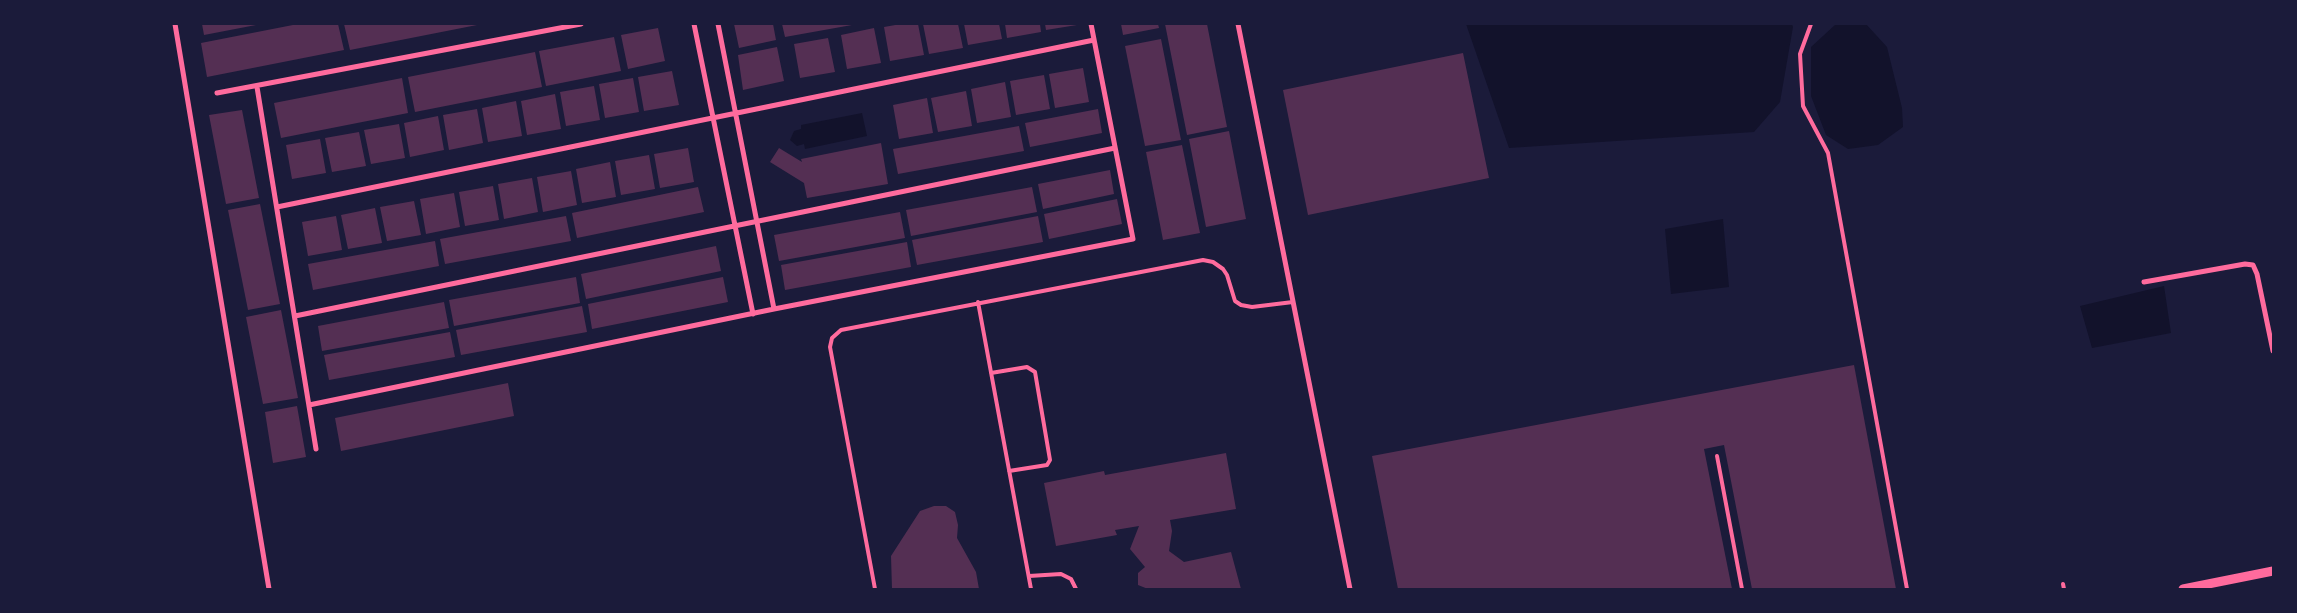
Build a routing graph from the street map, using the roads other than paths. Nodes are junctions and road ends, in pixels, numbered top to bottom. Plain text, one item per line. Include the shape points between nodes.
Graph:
1 (175, 24) edge
2 (581, 24) edge
3 (694, 24) edge
4 (718, 24) edge
5 (1090, 24) edge
6 (1238, 24) edge
7 (1812, 24) edge
8 (1094, 40) junction
9 (257, 87) junction
10 (217, 94) dead end
11 (734, 112) junction
12 (713, 117) junction
13 (1115, 148) junction
14 (277, 207) junction
15 (758, 221) junction
16 (734, 225) junction
17 (2144, 282) dead end
18 (978, 302) junction
19 (1293, 302) junction
20 (774, 309) junction
21 (753, 314) junction
22 (295, 316) junction
23 (2273, 351) edge
24 (991, 373) junction
25 (309, 405) junction
26 (316, 449) dead end
27 (1717, 456) dead end
28 (1009, 471) junction
29 (2273, 571) edge
30 (1029, 576) junction
31 (2063, 584) dead end
32 (269, 589) edge
33 (875, 589) edge
34 (1031, 589) edge
35 (1076, 589) edge
36 (1350, 589) edge
37 (1742, 589) edge
38 (1907, 589) edge
39 (2064, 589) edge
40 (2183, 589) edge

1 - 32 street
2 - 9 street
3 - 12 street
4 - 11 street
5 - 8 street
6 - 19 street
7 - 38 lane via 1800,54 1803,106 1828,153
8 - 11 street
8 - 13 street
9 - 10 street
9 - 14 street
11 - 12 street
11 - 15 street
12 - 14 street
12 - 16 street
13 - 15 street
13 - 20 street via 1133,239
14 - 22 street
15 - 16 street
15 - 20 street
16 - 21 street
16 - 22 street
17 - 23 street via 2253,265
18 - 19 lane via 1203,260 1223,269 1235,301 1241,305
18 - 24 lane
18 - 33 lane via 849,327 832,338 830,347
19 - 36 street
20 - 21 street
21 - 25 street
22 - 25 street
24 - 28 lane
24 - 28 lane via 1027,367 1035,372 1050,460 1047,465
25 - 26 street
27 - 37 lane
28 - 30 lane
29 - 40 street
30 - 34 lane
30 - 35 lane via 1061,574 1071,579
31 - 39 lane

